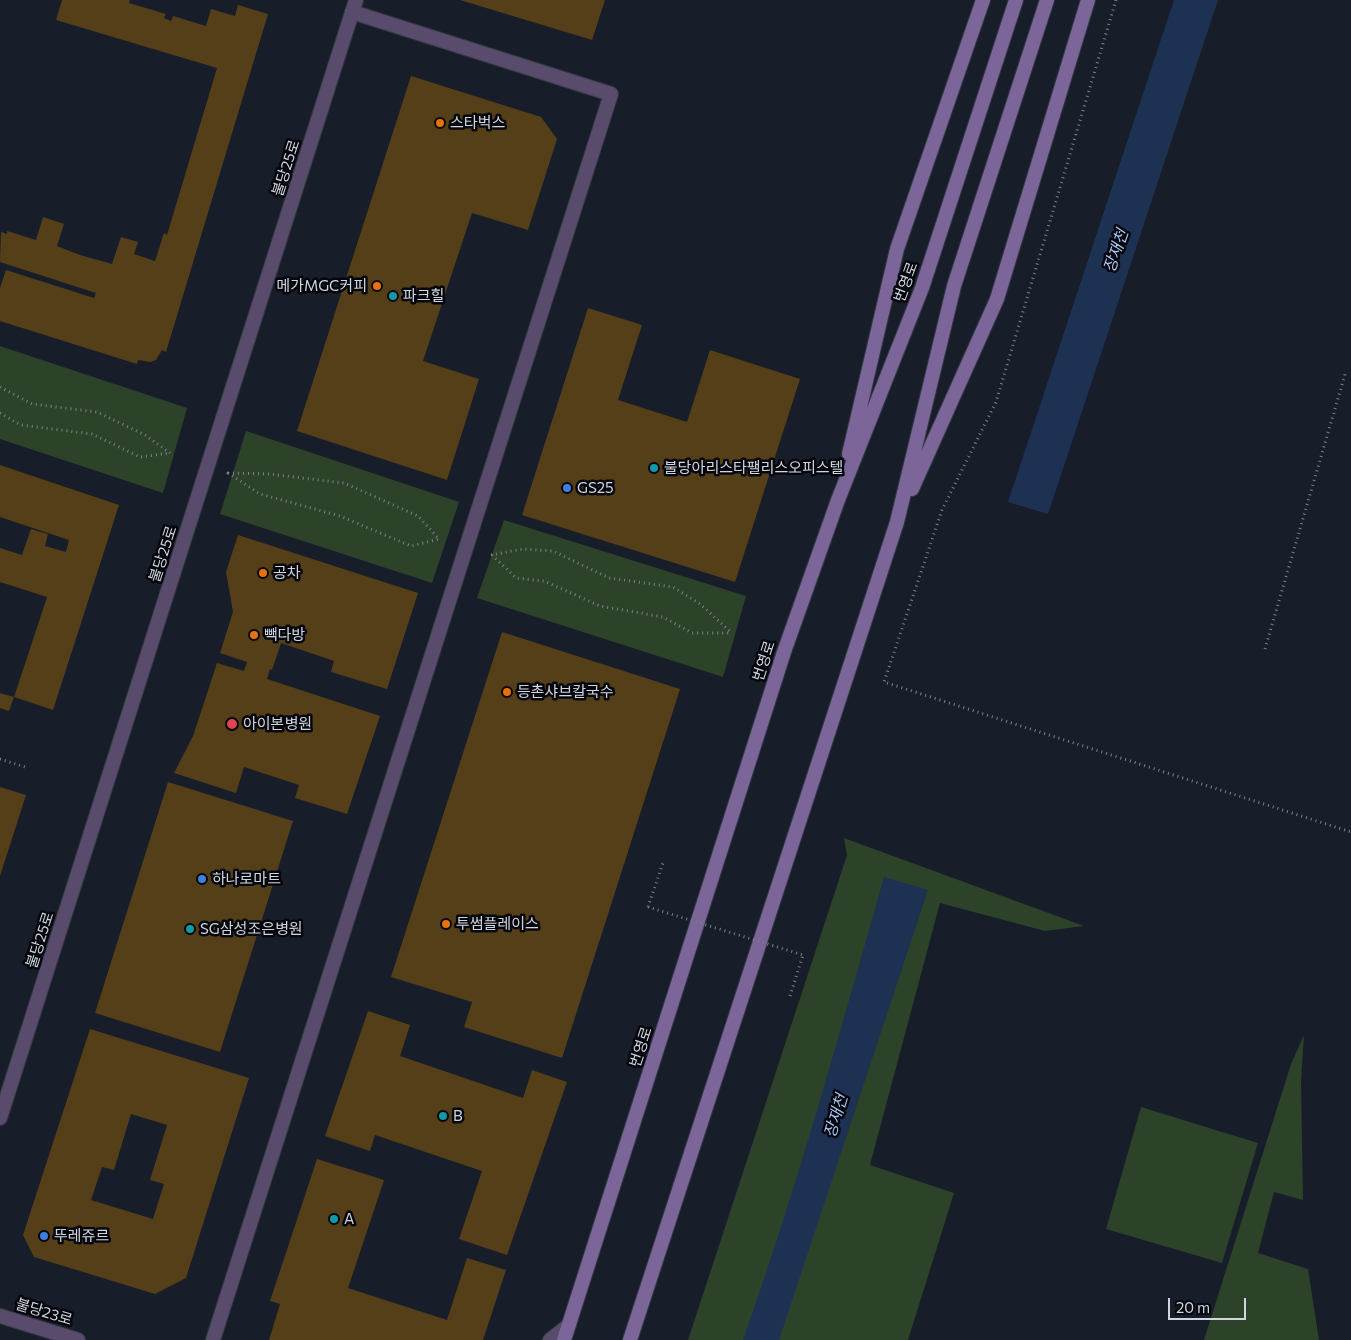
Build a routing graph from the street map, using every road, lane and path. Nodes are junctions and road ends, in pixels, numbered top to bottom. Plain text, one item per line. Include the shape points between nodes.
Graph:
1 (983, 0) edge
2 (1016, 0) edge
3 (1047, 0) edge
4 (1088, 0) edge
5 (1116, 0) edge
6 (354, 6) edge
7 (1346, 370) dead end
8 (0, 387) edge
9 (0, 413) edge
10 (838, 500) junction
11 (897, 522) junction
12 (439, 539) joint
13 (732, 633) joint
14 (1265, 649) dead end
15 (0, 759) edge
16 (28, 768) dead end
17 (1351, 832) edge
18 (664, 860) dead end
19 (790, 996) dead end
20 (0, 1118) edge
21 (0, 1316) edge
22 (569, 1325) junction
23 (78, 1340) edge
24 (213, 1340) edge
25 (550, 1340) edge
26 (564, 1340) edge
27 (630, 1340) edge

1 - 10 main road via 897,249
2 - 10 main road, 번영로 via 922,288
3 - 11 main road via 954,286
4 - 11 main road via 997,299
5 - 17 path via 996,402 942,510 884,682
6 - 20 street, 불당25로
6 - 24 street via 611,94
7 - 14 path
8 - 9 path via 32,404 97,412 145,435 170,453 140,457 92,434 21,425
10 - 22 main road, 번영로 via 781,662
11 - 27 main road
12 - 12 path via 411,546 340,516 260,494 228,473 269,474 344,483 418,516
13 - 13 path via 692,633 663,617 600,606 544,581 516,578 491,555 524,549 553,551 609,578 673,587 700,604
15 - 16 path
18 - 19 path, bridge via 648,907 803,955
21 - 23 street, 불당23로
22 - 25 street
22 - 26 main road, 번영로

